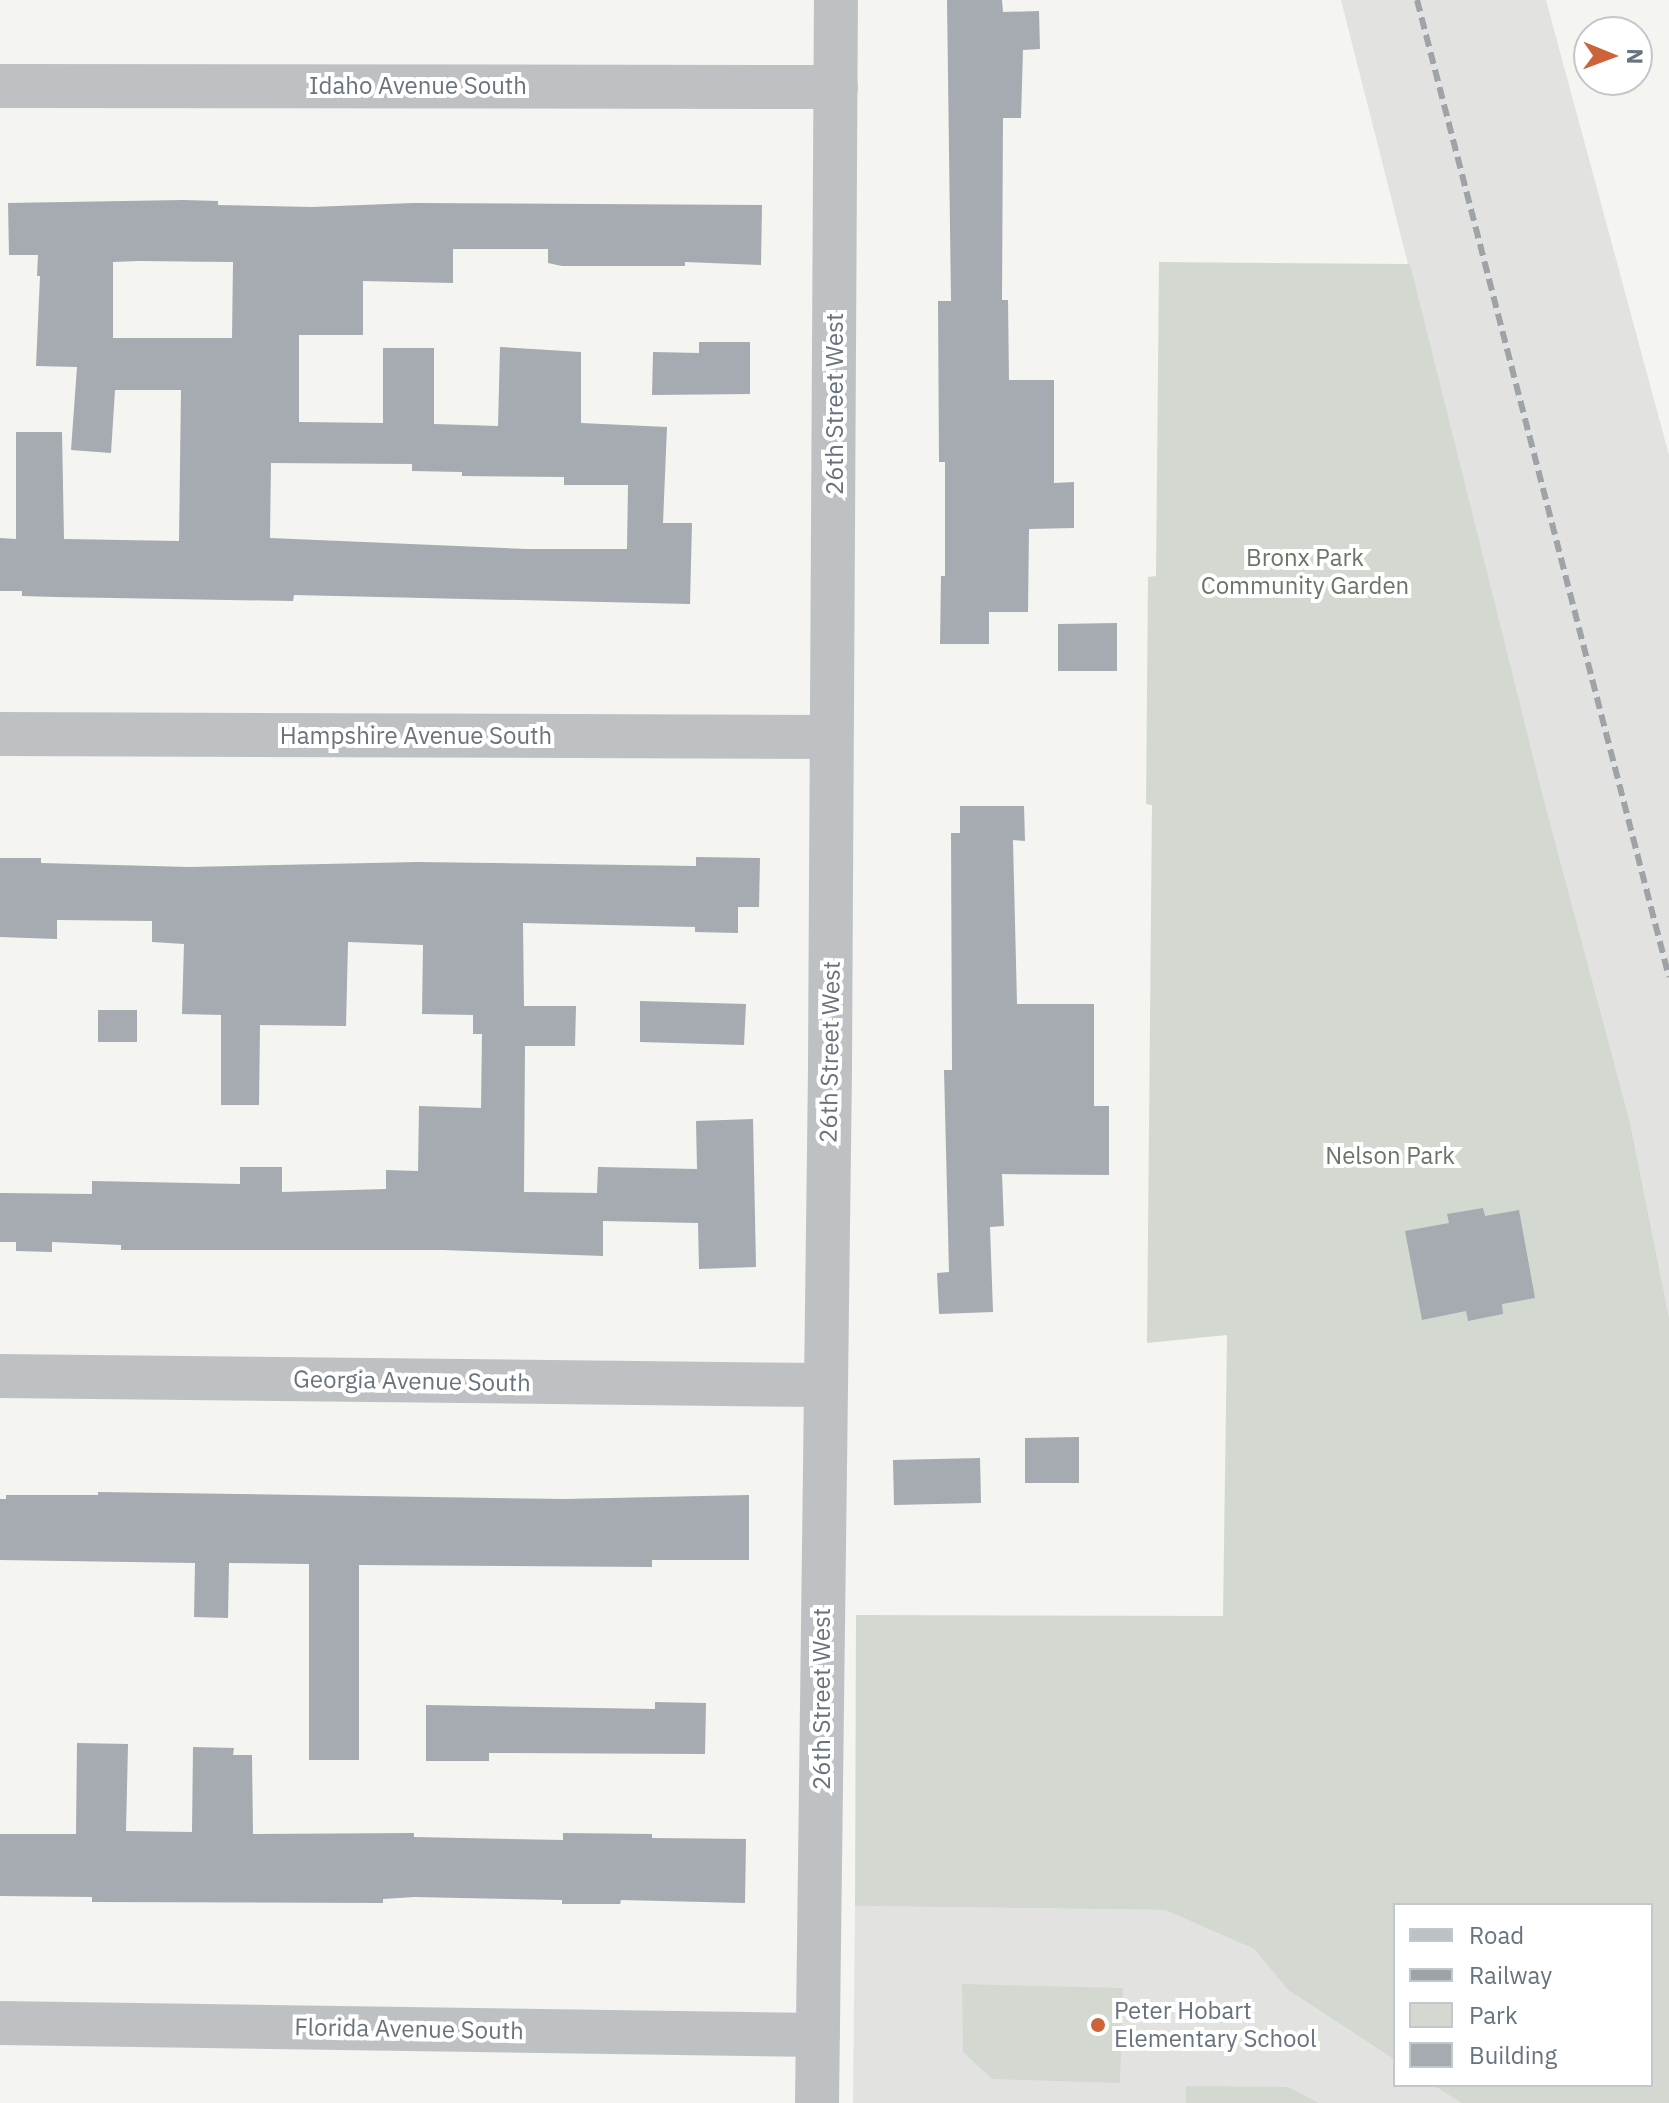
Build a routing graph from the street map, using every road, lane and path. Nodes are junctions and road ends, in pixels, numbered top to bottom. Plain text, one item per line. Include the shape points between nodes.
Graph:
1 (836, 0) edge
2 (0, 86) edge
3 (836, 87) junction
4 (0, 734) edge
5 (831, 737) junction
6 (0, 1376) edge
7 (824, 1385) junction
8 (0, 2023) edge
9 (818, 2035) junction
10 (817, 2103) edge

1 - 3 street, 26th Street West
2 - 3 street, Idaho Avenue South
3 - 5 street, 26th Street West
4 - 5 street, Hampshire Avenue South
5 - 7 street, 26th Street West
6 - 7 street, Georgia Avenue South
7 - 9 street, 26th Street West
8 - 9 street, Florida Avenue South
9 - 10 street, 26th Street West

